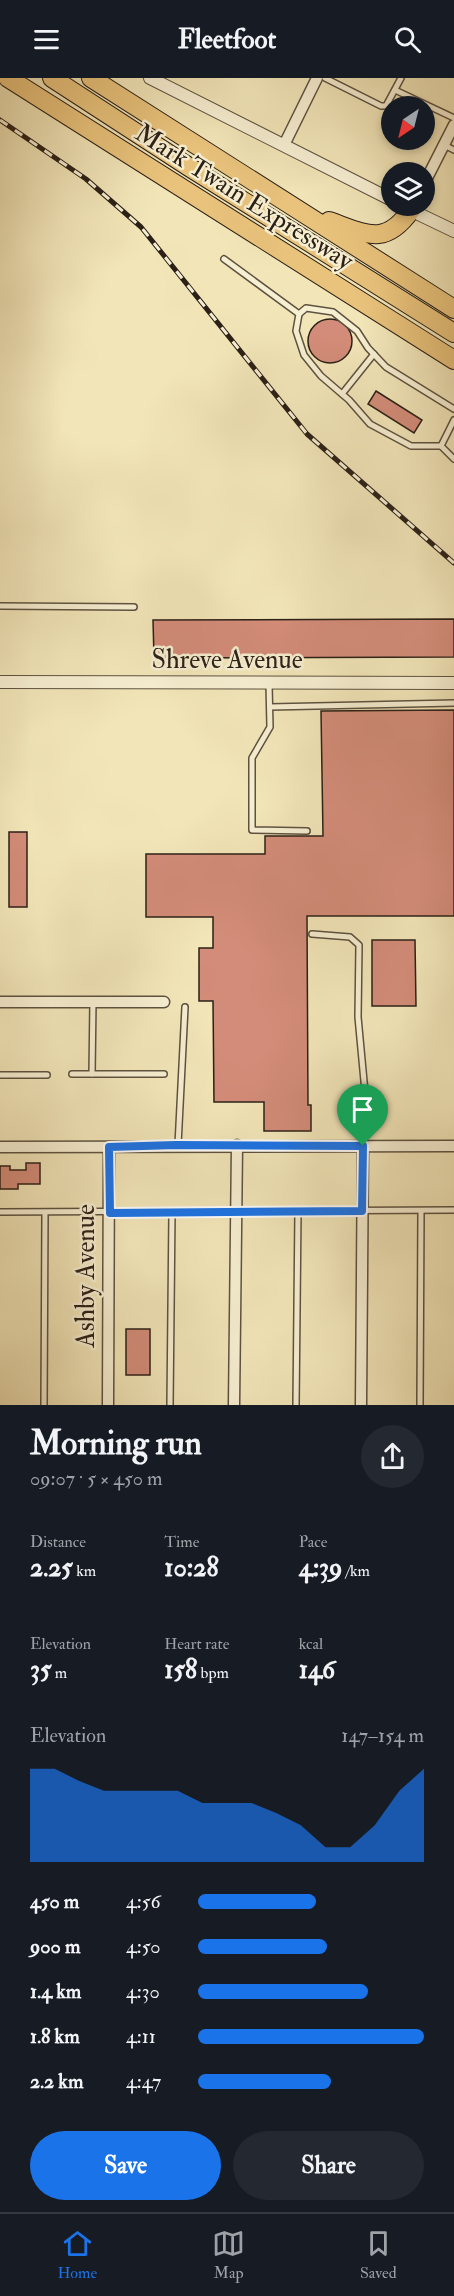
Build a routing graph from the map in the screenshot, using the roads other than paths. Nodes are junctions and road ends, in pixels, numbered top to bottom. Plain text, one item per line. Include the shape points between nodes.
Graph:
1 (8, 78) edge
2 (52, 78) edge
3 (91, 78) edge
4 (150, 78) edge
5 (317, 78) edge
6 (325, 78) edge
7 (401, 78) edge
8 (0, 85) edge
9 (395, 90) junction
10 (34, 95) junction
11 (454, 117) edge
12 (454, 126) edge
13 (284, 145) junction
14 (449, 147) edge
15 (435, 168) edge
16 (381, 194) edge
17 (298, 210) junction
18 (406, 216) edge
19 (426, 216) edge
20 (454, 231) edge
21 (224, 259) dead end
22 (454, 309) edge
23 (299, 314) junction
24 (454, 333) edge
25 (374, 354) junction
26 (454, 360) edge
27 (342, 394) junction
28 (454, 409) edge
29 (454, 420) edge
30 (441, 446) junction
31 (454, 459) edge
32 (0, 606) edge
33 (134, 608) dead end
34 (0, 682) edge
35 (269, 682) junction
36 (454, 683) edge
37 (454, 703) edge
38 (270, 707) junction
39 (306, 831) dead end
40 (312, 934) dead end
41 (0, 1002) edge
42 (93, 1002) junction
43 (164, 1002) dead end
44 (185, 1007) dead end
45 (72, 1074) dead end
46 (92, 1074) junction
47 (164, 1074) dead end
48 (0, 1075) edge
49 (47, 1075) dead end
50 (178, 1145) junction
51 (237, 1146) junction
52 (363, 1146) junction
53 (454, 1146) edge
54 (0, 1147) edge
55 (109, 1147) junction
56 (236, 1210) junction
57 (421, 1210) junction
58 (454, 1210) edge
59 (298, 1211) junction
60 (362, 1211) junction
61 (0, 1212) edge
62 (172, 1212) junction
63 (45, 1213) junction
64 (110, 1213) junction
65 (44, 1405) edge
66 (108, 1405) edge
67 (170, 1405) edge
68 (234, 1405) edge
69 (296, 1405) edge
70 (361, 1405) edge
71 (420, 1405) edge

1 - 10 highway, Mark Twain Expressway
2 - 24 highway
3 - 17 highway, Mark Twain Expressway
4 - 13 street
5 - 13 street
6 - 9 lane via 381,106 386,106
7 - 9 lane
8 - 10 highway
9 - 11 lane
10 - 26 highway, Mark Twain Expressway
12 - 14 street
13 - 16 street
14 - 15 street
17 - 18 highway via 374,235 392,231
17 - 22 highway, Mark Twain Expressway
19 - 20 street
21 - 23 lane
23 - 25 lane via 306,308 333,312 357,331
23 - 27 lane via 296,331 304,355
25 - 27 lane
25 - 28 lane via 386,367
27 - 30 lane via 370,424 411,446
29 - 30 lane
30 - 31 lane
32 - 33 lane
34 - 35 street, Shreve Avenue
35 - 36 street, Shreve Avenue
35 - 38 lane
37 - 38 lane
38 - 39 lane via 270,727 252,758 252,830
40 - 52 lane via 350,937 359,945 358,1017 365,1092
41 - 42 street
42 - 43 street
42 - 46 lane
44 - 50 lane
45 - 46 lane
46 - 47 lane
48 - 49 lane
50 - 51 street
50 - 55 street
51 - 52 street
51 - 56 street
52 - 53 street
52 - 60 street
54 - 55 street
55 - 64 street, Ashby Avenue
56 - 59 lane
56 - 62 lane
56 - 68 street
57 - 58 lane
57 - 60 lane
57 - 71 lane
59 - 60 lane
59 - 69 lane
60 - 70 street
61 - 63 lane
62 - 64 lane
62 - 67 lane
63 - 64 lane
63 - 65 lane
64 - 66 street, Ashby Avenue

